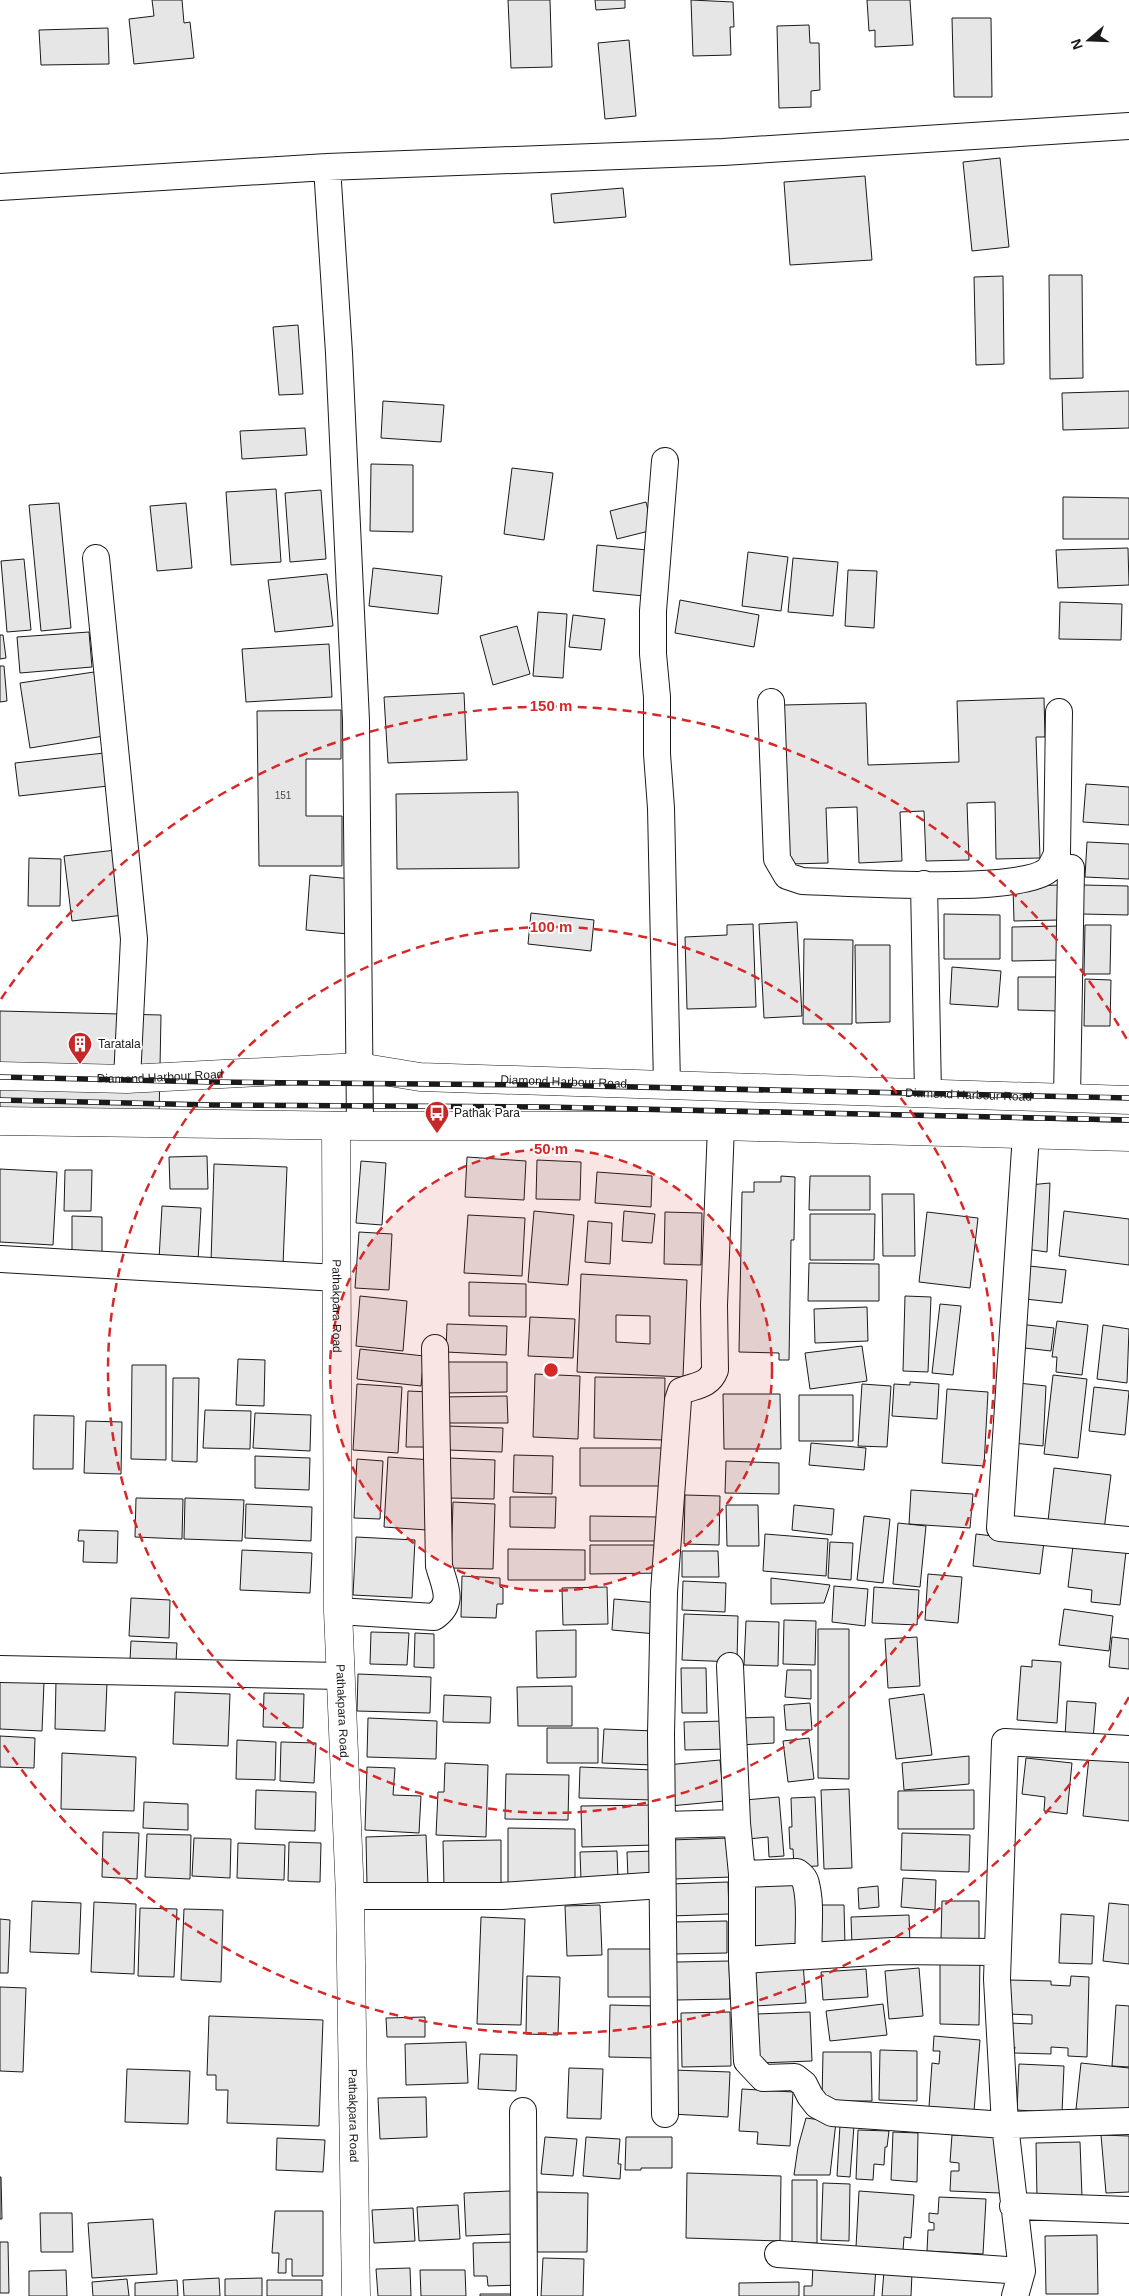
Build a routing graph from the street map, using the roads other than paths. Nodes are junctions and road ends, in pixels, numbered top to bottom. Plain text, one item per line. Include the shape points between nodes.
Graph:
1 (1129, 126) edge
2 (328, 167) junction
3 (0, 187) edge
4 (665, 461) dead end
5 (96, 558) dead end
6 (771, 702) dead end
7 (1059, 712) dead end
8 (1071, 868) dead end
9 (924, 884) junction
10 (359, 1067) junction
11 (0, 1076) edge
12 (127, 1078) junction
13 (666, 1085) junction
14 (928, 1094) junction
15 (1068, 1098) junction
16 (1129, 1100) edge
17 (0, 1121) edge
18 (348, 1126) junction
19 (721, 1126) junction
20 (1026, 1134) junction
21 (1129, 1137) edge
22 (1, 1259) edge
23 (337, 1278) junction
24 (435, 1348) dead end
25 (1129, 1540) edge
26 (338, 1610) junction
27 (730, 1666) dead end
28 (0, 1669) edge
29 (340, 1676) junction
30 (1129, 1749) edge
31 (737, 1823) junction
32 (663, 1825) junction
33 (742, 1874) junction
34 (662, 1885) junction
35 (350, 1896) junction
36 (996, 1952) junction
37 (809, 1956) junction
38 (742, 1960) junction
39 (523, 2111) dead end
40 (665, 2114) dead end
41 (1129, 2121) edge
42 (1005, 2125) junction
43 (1013, 2206) junction
44 (1129, 2210) edge
45 (778, 2254) dead end
46 (1018, 2284) edge
47 (356, 2296) edge
48 (524, 2296) edge

1 - 2 street via 723,152
2 - 3 street
2 - 10 street via 356,721
4 - 13 street via 653,611 653,654 661,808
5 - 12 street via 134,939
6 - 9 street via 777,858 787,876 802,881
7 - 9 street via 1057,854 1048,870 1028,878 998,883
8 - 15 street
9 - 14 street
10 - 12 main road, Diamond Harbour Road
10 - 13 main road, Diamond Harbour Road via 420,1078
10 - 18 street
11 - 12 main road, Diamond Harbour Road
13 - 14 main road, Diamond Harbour Road
14 - 15 main road, Diamond Harbour Road
15 - 16 main road, Diamond Harbour Road
17 - 18 main road
18 - 19 main road
18 - 23 main road, Pathakpara Road
19 - 20 main road
19 - 32 street via 714,1305 715,1370 704,1384 681,1391 678,1400 664,1592
20 - 21 main road
20 - 25 street via 1000,1528
22 - 23 street
23 - 26 main road, Pathakpara Road
24 - 26 street via 439,1566 448,1599 444,1611 434,1617
26 - 29 main road, Pathakpara Road
27 - 31 street
28 - 29 street
29 - 35 main road, Pathakpara Road
30 - 36 street via 1005,1742
31 - 32 street
31 - 33 street
32 - 34 street
33 - 37 street via 797,1872 803,1877 808,1908
33 - 38 street
34 - 35 street via 501,1896
34 - 40 street
35 - 47 main road, Pathakpara Road
36 - 37 street via 892,1951
36 - 42 street
37 - 38 street
38 - 42 street via 748,2061 763,2078 794,2078 804,2084 817,2105 832,2113
39 - 48 street
41 - 42 street
42 - 43 street
43 - 44 street
43 - 46 street
45 - 46 street

